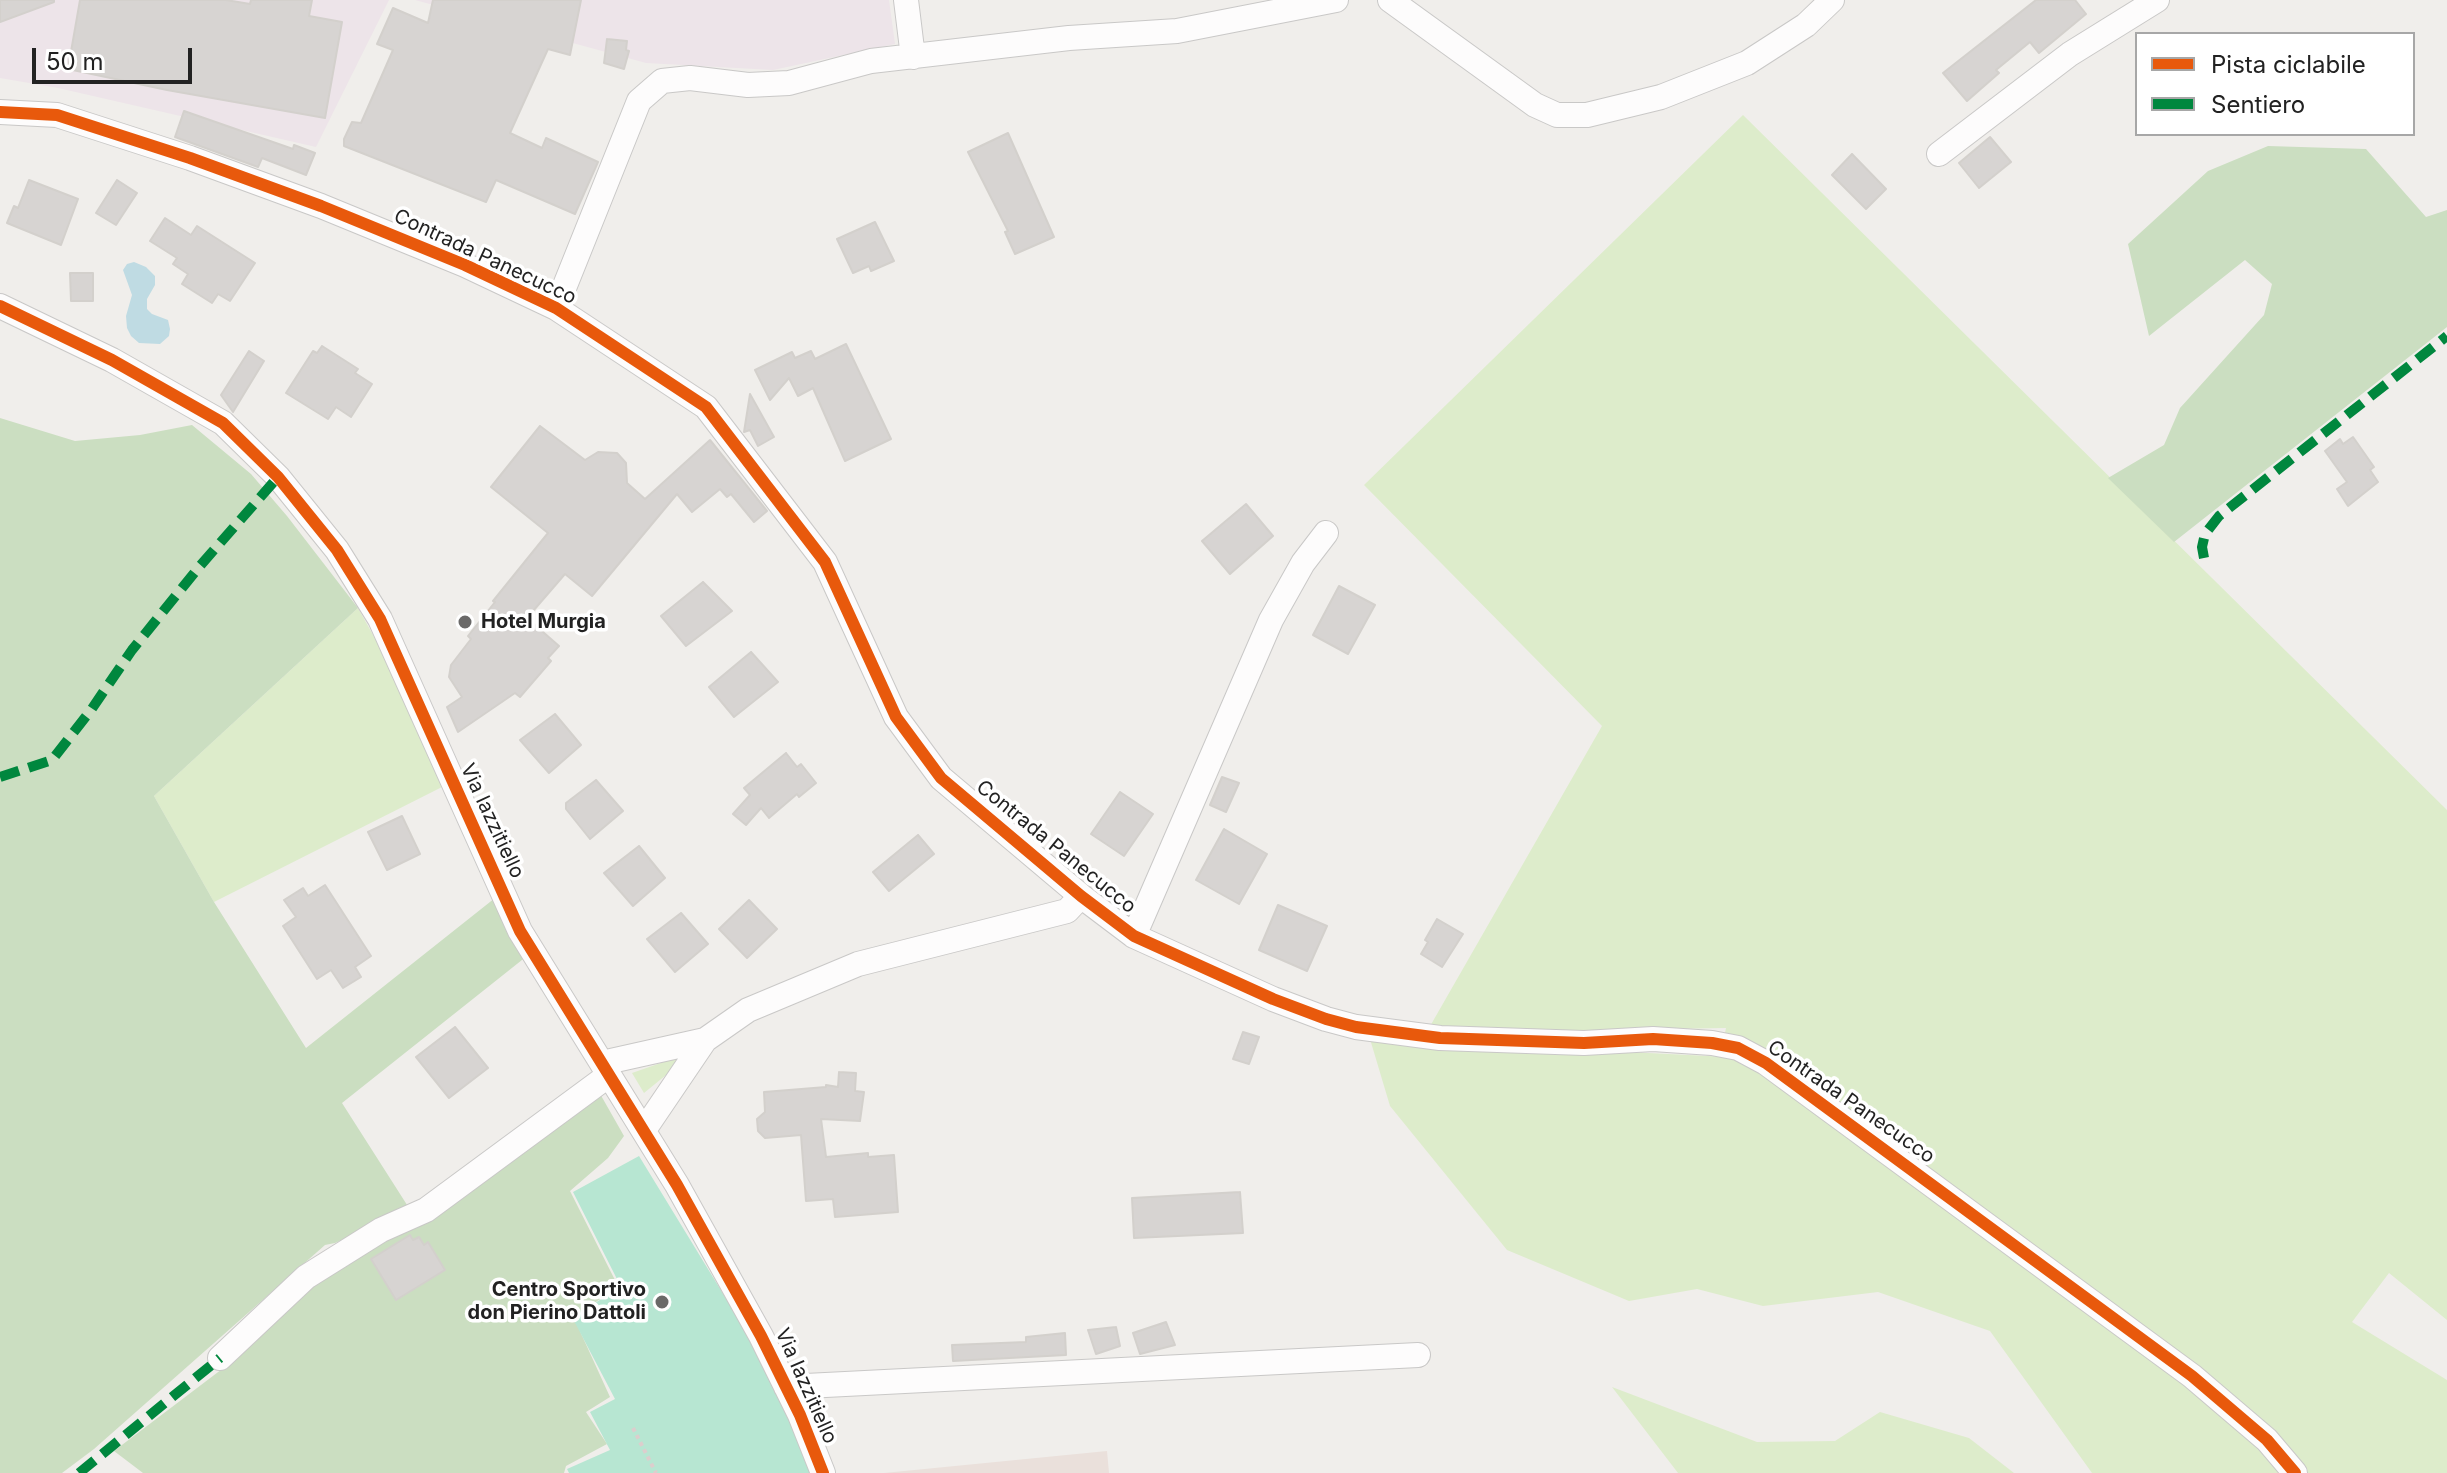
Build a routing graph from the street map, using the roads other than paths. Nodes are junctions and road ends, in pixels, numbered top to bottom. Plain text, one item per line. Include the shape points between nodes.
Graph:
1 (906, 0) edge
2 (1336, 0) edge
3 (1390, 0) edge
4 (1832, 0) edge
5 (2157, 0) edge
6 (913, 57) junction
7 (0, 112) edge
8 (1939, 154) dead end
9 (0, 306) edge
10 (556, 308) junction
11 (1326, 533) dead end
12 (1081, 896) junction
13 (1134, 936) junction
14 (705, 1040) junction
15 (606, 1069) junction
16 (644, 1130) junction
17 (1418, 1355) dead end
18 (220, 1358) dead end
19 (786, 1387) junction
20 (823, 1473) edge
21 (2295, 1473) edge

1 - 6 street
2 - 6 street via 1177,31
3 - 4 street via 1535,105 1557,115 1587,115 1661,97 1747,63 1806,25
5 - 8 street via 2070,54
6 - 10 street via 871,61 789,83 662,81 639,101
7 - 10 street, Contrada Panecucco via 57,115 190,158 465,265
9 - 15 street, Via Iazzitiello via 112,360 223,423 278,477 327,538 380,619 520,931
10 - 12 street, Contrada Panecucco via 706,407 825,562 896,717 941,778
11 - 13 street via 1271,620
12 - 13 street, Contrada Panecucco
12 - 14 street via 1067,911 858,964 748,1010
13 - 21 street, Contrada Panecucco via 1273,999 1356,1027 1440,1038 1584,1043 1653,1039 1738,1048 1766,1063 2192,1376 2267,1440
14 - 15 street
14 - 16 street
15 - 16 street, Via Iazzitiello
15 - 18 street via 426,1210 381,1230 306,1277
16 - 19 street, Via Iazzitiello
17 - 19 street
19 - 20 street, Via Iazzitiello

